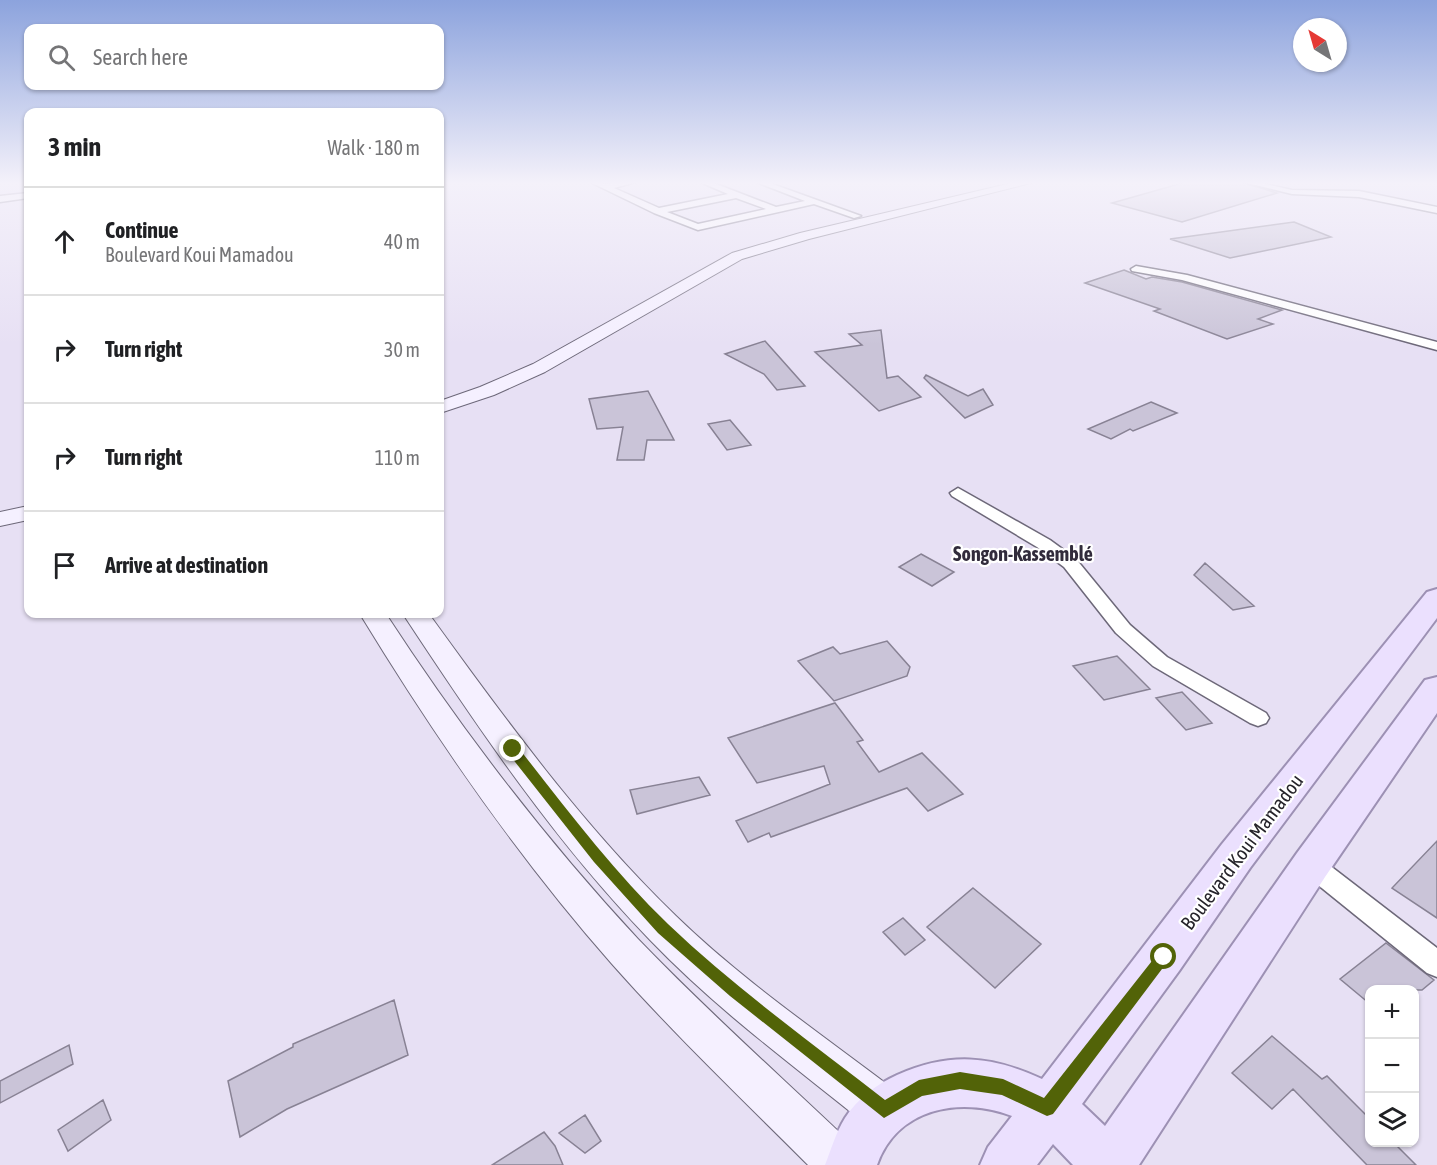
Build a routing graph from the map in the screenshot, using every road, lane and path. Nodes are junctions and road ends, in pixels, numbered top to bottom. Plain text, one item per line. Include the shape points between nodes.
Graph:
1 (772, 236) edge
2 (804, 236) edge
3 (1136, 269) dead end
4 (1437, 346) edge
5 (444, 391) edge
6 (444, 406) edge
7 (958, 494) dead end
8 (24, 496) edge
9 (0, 501) edge
10 (24, 514) edge
11 (0, 519) edge
12 (1437, 598) edge
13 (376, 618) edge
14 (419, 618) edge
15 (1437, 688) edge
16 (1258, 718) dead end
17 (1311, 865) junction
18 (1437, 964) edge
19 (1047, 1108) junction
20 (884, 1110) junction
21 (842, 1165) edge
22 (851, 1165) edge
23 (1006, 1165) edge
24 (1107, 1165) edge

1 - 5 street via 719,253 538,353
2 - 6 street via 737,256 538,368
3 - 4 street via 1183,277
7 - 16 street via 1069,562 1096,590 1130,637 1175,672
8 - 9 street
10 - 11 street
12 - 19 main road, Boulevard Koui Mamadou
13 - 21 street via 473,761 572,890 694,1022
14 - 20 street via 598,858 663,929
15 - 17 main road
17 - 18 street
17 - 24 main road
19 - 20 main road via 1003,1087 960,1080 919,1088
19 - 23 main road, Boulevard Koui Mamadou
19 - 24 main road via 1079,1134
20 - 22 main road via 862,1137

